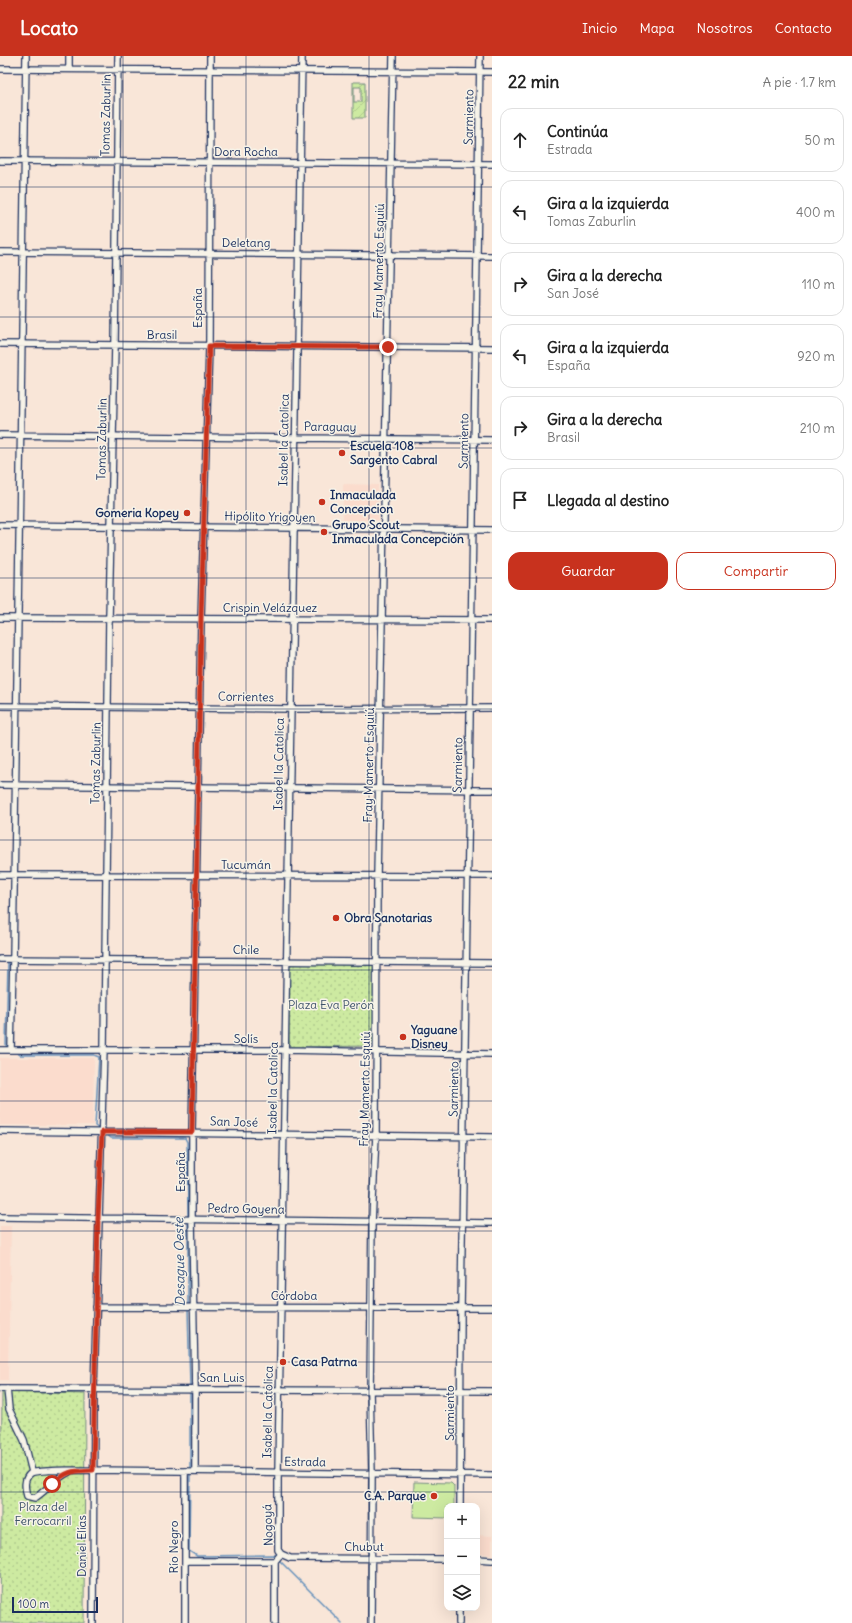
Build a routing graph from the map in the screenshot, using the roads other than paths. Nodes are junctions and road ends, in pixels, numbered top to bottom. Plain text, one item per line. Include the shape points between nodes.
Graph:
1 (26, 56) edge
2 (69, 56) edge
3 (118, 56) edge
4 (210, 56) edge
5 (302, 56) edge
6 (393, 56) edge
7 (480, 56) edge
8 (0, 69) edge
9 (26, 69) junction
10 (69, 69) junction
11 (117, 70) junction
12 (210, 70) junction
13 (302, 71) junction
14 (393, 72) junction
15 (480, 72) junction
16 (492, 72) edge
17 (0, 161) edge
18 (25, 161) junction
19 (116, 162) junction
20 (210, 162) junction
21 (300, 163) junction
22 (392, 164) junction
23 (480, 164) junction
24 (492, 164) edge
25 (0, 252) edge
26 (23, 252) junction
27 (116, 253) junction
28 (210, 254) junction
29 (299, 254) junction
30 (390, 255) junction
31 (478, 256) junction
32 (492, 256) edge
33 (0, 344) edge
34 (22, 344) junction
35 (115, 345) junction
36 (209, 346) junction
37 (297, 346) junction
38 (388, 347) junction
39 (476, 348) junction
40 (492, 348) edge
41 (0, 435) edge
42 (20, 435) junction
43 (113, 436) junction
44 (206, 437) junction
45 (295, 438) junction
46 (386, 439) junction
47 (475, 439) junction
48 (492, 440) edge
49 (0, 525) edge
50 (19, 525) junction
51 (111, 526) junction
52 (203, 527) junction
53 (294, 528) junction
54 (384, 529) junction
55 (474, 530) junction
56 (492, 530) edge
57 (0, 618) edge
58 (18, 618) junction
59 (108, 618) junction
60 (201, 619) junction
61 (292, 619) junction
62 (382, 620) junction
63 (472, 620) junction
64 (492, 620) edge
65 (0, 706) edge
66 (16, 706) junction
67 (108, 707) junction
68 (200, 707) junction
69 (471, 708) junction
70 (492, 708) edge
71 (290, 709) junction
72 (381, 709) junction
73 (0, 785) edge
74 (15, 786) junction
75 (107, 786) junction
76 (198, 787) junction
77 (289, 788) junction
78 (379, 789) junction
79 (469, 790) junction
80 (492, 790) edge
81 (0, 875) edge
82 (13, 875) junction
83 (468, 875) junction
84 (105, 876) junction
85 (196, 876) junction
86 (288, 876) junction
87 (377, 876) junction
88 (492, 876) edge
89 (0, 960) edge
90 (13, 960) junction
91 (104, 960) junction
92 (194, 961) junction
93 (286, 961) junction
94 (377, 962) junction
95 (467, 962) junction
96 (492, 962) edge
97 (104, 1049) junction
98 (0, 1050) edge
99 (11, 1050) junction
100 (194, 1050) junction
101 (285, 1050) junction
102 (377, 1051) junction
103 (466, 1054) junction
104 (492, 1054) edge
105 (0, 1131) edge
106 (102, 1132) junction
107 (192, 1132) junction
108 (283, 1135) junction
109 (376, 1135) junction
110 (464, 1136) junction
111 (492, 1137) edge
112 (0, 1217) edge
113 (98, 1218) junction
114 (192, 1219) junction
115 (282, 1221) junction
116 (372, 1222) junction
117 (463, 1223) junction
118 (492, 1223) edge
119 (193, 1306) junction
120 (96, 1307) junction
121 (371, 1307) junction
122 (280, 1308) junction
123 (461, 1308) junction
124 (492, 1308) edge
125 (0, 1389) edge
126 (7, 1389) junction
127 (94, 1389) junction
128 (195, 1389) junction
129 (279, 1390) junction
130 (370, 1391) junction
131 (460, 1391) junction
132 (492, 1391) edge
133 (93, 1470) junction
134 (185, 1471) junction
135 (195, 1471) junction
136 (32, 1472) junction
137 (69, 1472) junction
138 (278, 1472) junction
139 (372, 1474) junction
140 (461, 1474) junction
141 (492, 1475) edge
142 (460, 1503) edge
143 (278, 1558) junction
144 (372, 1558) junction
145 (444, 1559) edge
146 (480, 1559) edge
147 (492, 1560) edge
148 (185, 1561) junction
149 (459, 1611) edge
150 (93, 1623) edge
151 (185, 1623) edge
152 (275, 1623) edge
153 (371, 1623) edge
154 (459, 1623) edge

1 - 9 street
2 - 10 street
3 - 11 street, Tomas Zaburlin
4 - 12 street, España
5 - 13 street, Isabel la Catolica
6 - 14 street, Fray Mamerto Esquiú
7 - 15 street, Sarmiento
8 - 9 street
9 - 10 street
9 - 18 street
10 - 11 street
11 - 12 street
11 - 19 street, Tomas Zaburlin
12 - 13 street
12 - 20 street, España
13 - 14 street
13 - 21 street, Isabel la Catolica
14 - 15 street
14 - 22 street, Fray Mamerto Esquiú
15 - 16 street
15 - 23 street, Sarmiento
17 - 18 street, Dora Rocha
18 - 19 street, Dora Rocha
18 - 26 street
19 - 20 street, Dora Rocha
19 - 27 street, Tomas Zaburlin
20 - 21 street, Dora Rocha
20 - 28 street, España
21 - 22 street, Dora Rocha
21 - 29 street, Isabel la Catolica
22 - 23 street, Dora Rocha
22 - 30 street, Fray Mamerto Esquiú
23 - 24 street, Dora Rocha
23 - 31 street, Sarmiento
25 - 26 street, Deletang
26 - 27 street, Deletang
26 - 34 street
27 - 28 street, Deletang
27 - 35 street, Tomas Zaburlin
28 - 29 street, Deletang
28 - 36 street, España
29 - 30 street, Deletang
29 - 37 street, Isabel la Catolica
30 - 31 street, Deletang
30 - 38 street, Fray Mamerto Esquiú
31 - 32 street, Deletang
31 - 39 street, Sarmiento
33 - 34 street, Brasil
34 - 35 street, Brasil
34 - 42 street
35 - 36 street, Brasil
35 - 43 street, Tomas Zaburlin
36 - 37 street, Brasil
36 - 44 street, España
37 - 38 street, Brasil
37 - 45 street, Isabel la Catolica
38 - 39 street, Brasil
38 - 46 street, Fray Mamerto Esquiú
39 - 40 street, Brasil
39 - 47 street, Sarmiento
41 - 42 street, Paraguay
42 - 43 street, Paraguay
42 - 50 street
43 - 44 street, Paraguay
43 - 51 street, Tomas Zaburlin
44 - 45 street, Paraguay
44 - 52 street, España
45 - 46 street, Paraguay
45 - 53 street, Isabel la Catolica
46 - 47 street, Paraguay
46 - 54 street, Fray Mamerto Esquiú
47 - 48 street, Paraguay
47 - 55 street, Sarmiento
49 - 50 street, Hipólito Yrigoyen
50 - 51 street, Hipólito Yrigoyen
50 - 58 street
51 - 52 street, Hipólito Yrigoyen
51 - 59 street, Tomas Zaburlin
52 - 53 street, Hipólito Yrigoyen
52 - 60 street, España
53 - 54 street, Hipólito Yrigoyen
53 - 61 street, Isabel la Catolica
54 - 55 street, Hipólito Yrigoyen
54 - 62 street, Fray Mamerto Esquiú
55 - 56 street, Hipólito Yrigoyen
55 - 63 street, Sarmiento
57 - 58 street, Crispin Velázquez
58 - 59 street, Crispin Velázquez
58 - 66 street
59 - 60 street, Crispin Velázquez
59 - 67 street, Tomas Zaburlin
60 - 61 street, Crispin Velázquez
60 - 68 street, España
61 - 62 street, Crispin Velázquez
61 - 71 street, Isabel la Catolica
62 - 63 street, Crispin Velázquez
62 - 72 street, Fray Mamerto Esquiú
63 - 64 street, Crispin Velázquez
63 - 69 street, Sarmiento
65 - 66 street, Corrientes
66 - 67 street, Corrientes
66 - 74 street
67 - 68 street, Corrientes
67 - 75 street, Tomas Zaburlin
68 - 71 street, Corrientes
68 - 76 street, España
69 - 70 street, Corrientes
69 - 72 street, Corrientes
69 - 79 street, Sarmiento
71 - 72 street, Corrientes
71 - 77 street, Isabel la Catolica
72 - 78 street, Fray Mamerto Esquiú
73 - 74 street
74 - 75 street
74 - 82 street
75 - 76 street
75 - 84 street, Tomas Zaburlin
76 - 77 street
76 - 85 street, España
77 - 78 street
77 - 86 street, Isabel la Catolica
78 - 79 street
78 - 87 street, Fray Mamerto Esquiú
79 - 80 street
79 - 83 street, Sarmiento
81 - 82 street, Tucumán
82 - 84 street, Tucumán
82 - 90 street
83 - 87 street, Tucumán
83 - 88 street, Tucumán
83 - 95 street, Sarmiento
84 - 85 street, Tucumán
84 - 91 street, Tomas Zaburlin
85 - 86 street, Tucumán
85 - 92 street, España
86 - 87 street, Tucumán
86 - 93 street, Isabel la Catolica
87 - 94 street, Fray Mamerto Esquiú
89 - 90 street, Chile
90 - 91 street, Chile
90 - 99 street
91 - 92 street, Chile
91 - 97 street, Tomas Zaburlin
92 - 93 street, Chile
92 - 100 street, España
93 - 94 street, Chile
93 - 101 street, Isabel la Catolica
94 - 95 street, Chile
94 - 102 street, Fray Mamerto Esquiú
95 - 96 street, Chile
95 - 103 street, Sarmiento
97 - 99 street, Solís
97 - 100 street, Solís
97 - 106 street, Tomas Zaburlin
98 - 99 street, Solís
100 - 101 street, Solís
100 - 107 street, España
101 - 102 street, Solís
101 - 108 street, Isabel la Catolica
102 - 103 street, Solís
102 - 109 street, Fray Mamerto Esquiú
103 - 104 street, Solís
103 - 110 street, Sarmiento
105 - 106 street, San José
106 - 107 street, San José
106 - 113 street, Tomas Zaburlin
107 - 108 street, San José
107 - 114 street, España
108 - 109 street, San José
108 - 115 street, Isabel la Catolica
109 - 110 street, San José
109 - 116 street, Fray Mamerto Esquiú
110 - 111 street, San José
110 - 117 street, Sarmiento
112 - 113 street, Pedro Goyena
113 - 114 street, Pedro Goyena
113 - 120 street, Tomas Zaburlin
114 - 115 street, Pedro Goyena
114 - 119 street, España
115 - 116 street, Pedro Goyena
115 - 122 street, Isabel la Catolica
116 - 117 street, Pedro Goyena
116 - 121 street, Fray Mamerto Esquiú
117 - 118 street, Pedro Goyena
117 - 123 street, Sarmiento
119 - 120 street, Córdoba
119 - 122 street, Córdoba
119 - 128 street, España
120 - 127 street, Tomas Zaburlin
121 - 122 street, Córdoba
121 - 123 street, Córdoba
121 - 130 street, Fray Mamerto Esquiú
122 - 129 street, Isabel la Catolica
123 - 124 street, Córdoba
123 - 131 street, Sarmiento
125 - 126 street, San Luis
126 - 127 street, San Luis
126 - 136 street via 9,1409 24,1440
127 - 128 street, San Luis
127 - 133 street, Tomas Zaburlin
128 - 129 street, San Luis
128 - 135 street, España
129 - 130 street, San Luis
129 - 138 street, Isabel la Catolica
130 - 131 street, San Luis
130 - 139 street, Fray Mamerto Esquiú
131 - 132 street, San Luis
131 - 140 street, Sarmiento
133 - 134 street, Estrada
133 - 137 street, Estrada
133 - 150 street, Daniel Elías
134 - 135 street, Estrada
134 - 148 street, Río Negro
135 - 138 street, Estrada
136 - 137 street, Estrada
136 - 137 street via 26,1478 25,1488 27,1496 35,1498
138 - 139 street, Estrada
138 - 143 street, Nogoyá
139 - 140 street, Estrada
139 - 144 street, Fray Mamerto Esquiú
140 - 141 street, Estrada
140 - 142 street, Sarmiento
143 - 144 street, Chubut
143 - 148 street, Chubut
143 - 152 street, Nogoyá
144 - 145 street, Chubut
144 - 153 street, Fray Mamerto Esquiú
146 - 147 street
148 - 151 street, Río Negro
149 - 154 street

